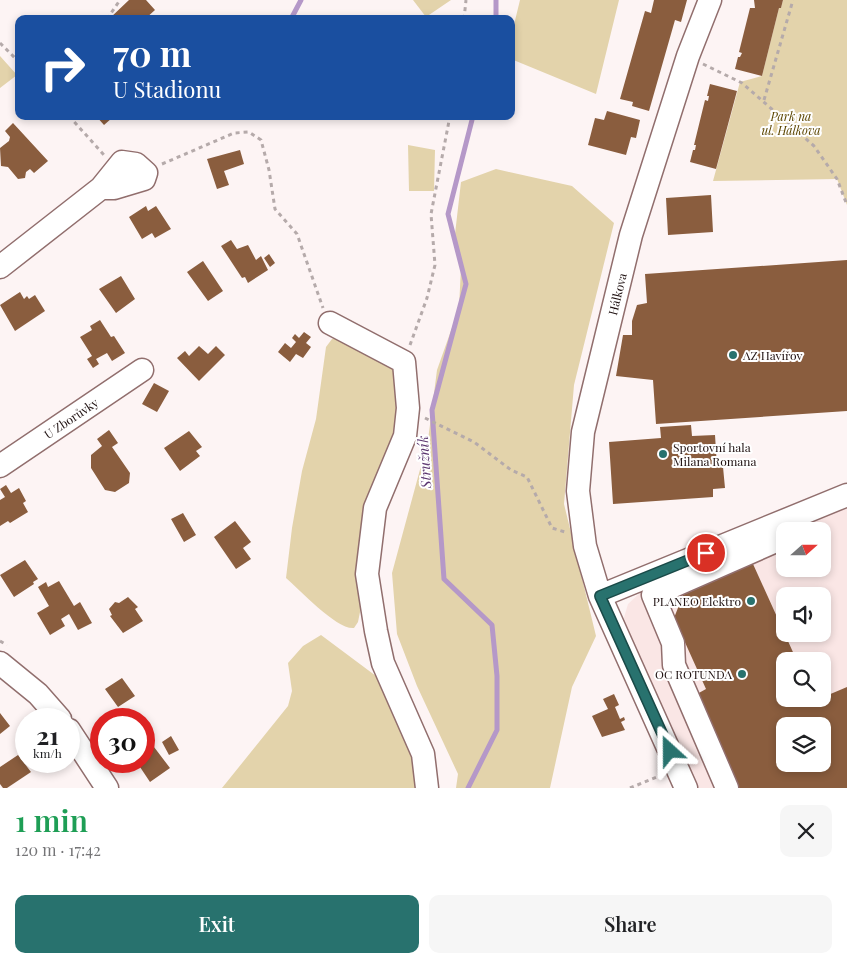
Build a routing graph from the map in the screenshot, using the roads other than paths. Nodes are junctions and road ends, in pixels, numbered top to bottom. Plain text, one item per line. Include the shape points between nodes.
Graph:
1 (710, 0) edge
2 (101, 188) junction
3 (0, 267) edge
4 (330, 323) road end
5 (142, 370) dead end
6 (0, 466) edge
7 (847, 496) edge
8 (810, 522) edge
9 (776, 541) edge
10 (600, 596) junction
11 (0, 663) edge
12 (50, 708) edge
13 (80, 747) edge
14 (682, 778) edge
15 (107, 788) edge
16 (427, 788) edge
17 (727, 788) edge

1 - 10 street, Hálkova via 688,56 631,235 583,432 578,491 585,546
2 - 2 street via 114,188 144,179 146,173 136,164 122,162
2 - 3 street
4 - 16 street via 404,362 408,408 405,436 375,508 367,574 384,663 423,754
5 - 6 street, U Zborůvky
7 - 8 street
7 - 10 street
9 - 17 street via 653,595 673,643 674,665
10 - 14 street, Hálkova
11 - 12 street
13 - 15 street

